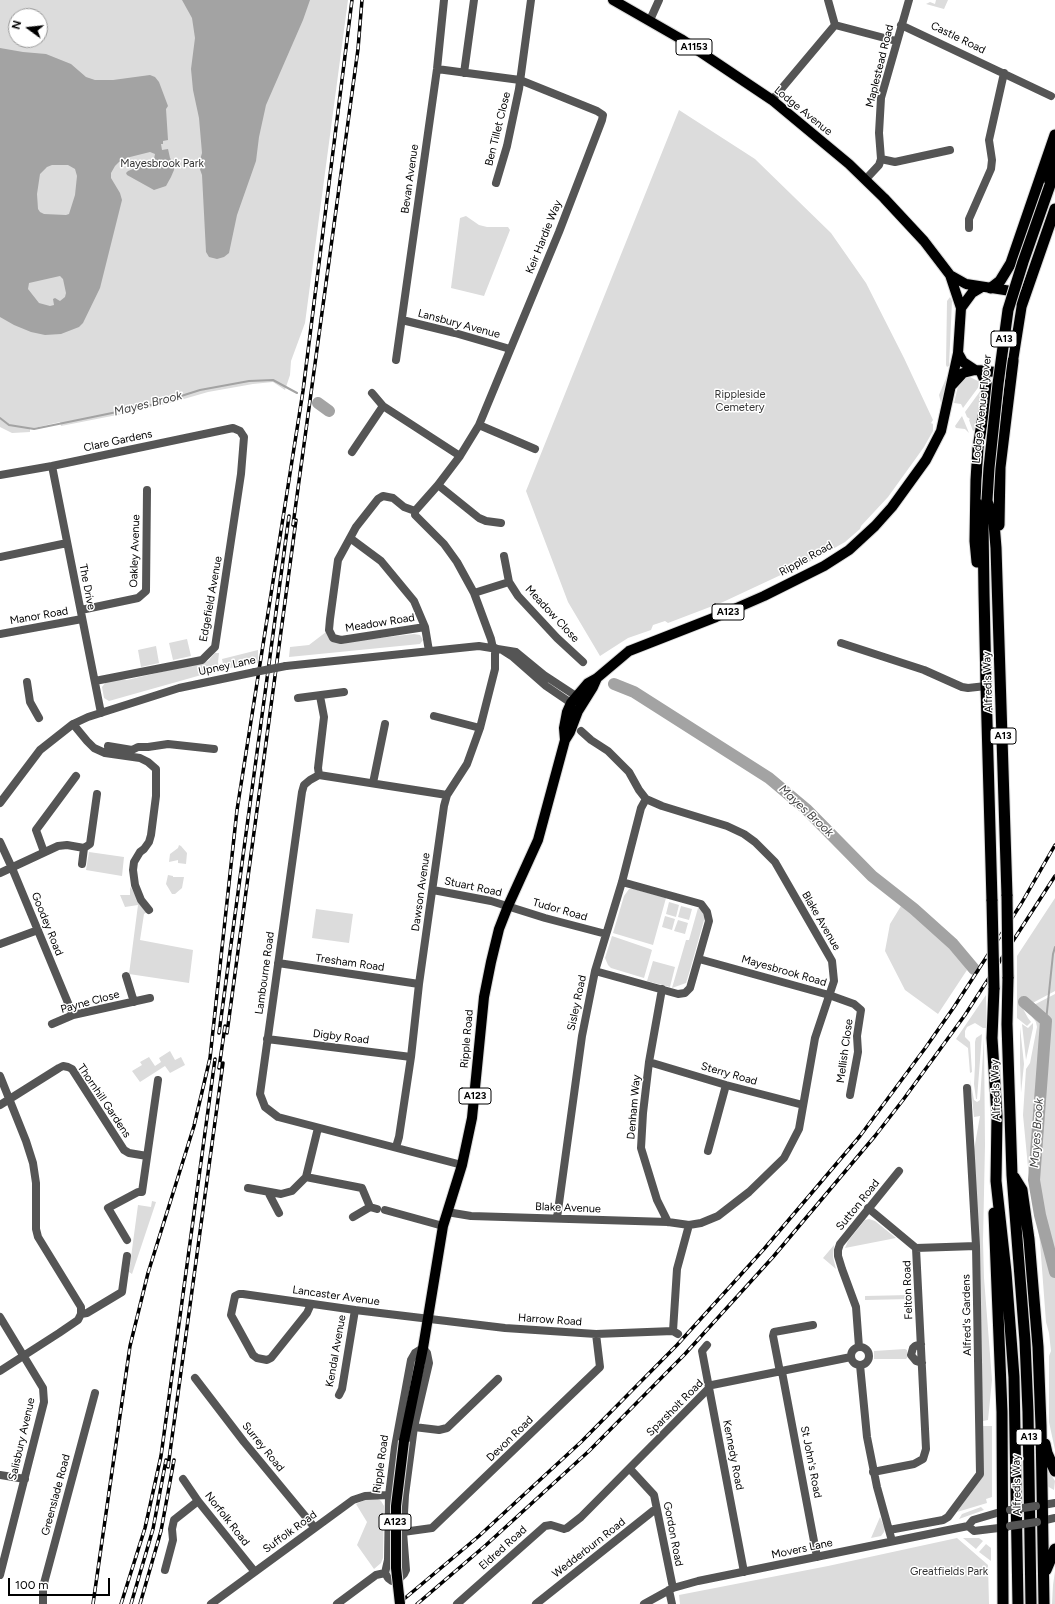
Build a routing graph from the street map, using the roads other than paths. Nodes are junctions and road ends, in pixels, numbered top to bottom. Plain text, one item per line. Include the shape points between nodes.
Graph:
1 (444, 0) edge
2 (474, 0) edge
3 (531, 0) edge
4 (613, 0) edge
5 (659, 0) edge
6 (828, 0) edge
7 (909, 0) edge
8 (650, 20) junction
9 (835, 25) junction
10 (902, 25) junction
11 (896, 41) junction
12 (437, 69) junction
13 (1004, 72) junction
14 (464, 73) junction
15 (520, 80) junction
16 (1051, 96) dead end
17 (772, 100) junction
18 (1055, 134) edge
19 (950, 150) dead end
20 (1055, 154) edge
21 (881, 159) junction
22 (865, 180) junction
23 (1053, 180) edge
24 (496, 183) dead end
25 (1055, 209) edge
26 (969, 228) dead end
27 (950, 275) junction
28 (986, 287) junction
29 (1022, 304) junction
30 (961, 308) junction
31 (402, 320) junction
32 (510, 349) junction
33 (958, 353) junction
34 (396, 360) dead end
35 (1013, 361) junction
36 (978, 370) junction
37 (952, 385) junction
38 (372, 394) dead end
39 (383, 406) junction
40 (479, 425) junction
41 (240, 431) joint
42 (535, 449) dead end
43 (352, 452) dead end
44 (460, 456) junction
45 (52, 466) junction
46 (0, 475) edge
47 (438, 485) junction
48 (147, 490) dead end
49 (987, 500) junction
50 (415, 511) junction
51 (501, 523) dead end
52 (350, 538) junction
53 (67, 543) junction
54 (504, 556) dead end
55 (0, 557) edge
56 (997, 575) junction
57 (509, 582) junction
58 (474, 593) junction
59 (81, 610) junction
60 (82, 619) junction
61 (425, 627) junction
62 (0, 634) edge
63 (985, 639) junction
64 (841, 643) dead end
65 (496, 648) junction
66 (429, 651) junction
67 (583, 662) dead end
68 (95, 681) junction
69 (28, 682) dead end
70 (986, 686) junction
71 (344, 692) dead end
72 (320, 696) junction
73 (298, 698) dead end
74 (578, 702) junction
75 (101, 713) junction
76 (434, 716) dead end
77 (39, 718) dead end
78 (73, 724) junction
79 (385, 724) dead end
80 (480, 728) junction
81 (581, 731) dead end
82 (108, 746) dead end
83 (148, 748) junction
84 (214, 749) dead end
85 (140, 758) junction
86 (319, 775) junction
87 (76, 776) dead end
88 (373, 783) junction
89 (97, 794) dead end
90 (448, 794) junction
91 (646, 799) junction
92 (0, 803) edge
93 (0, 842) edge
94 (84, 848) junction
95 (44, 852) junction
96 (82, 864) dead end
97 (12, 868) junction
98 (0, 873) edge
99 (622, 882) junction
100 (433, 890) junction
101 (508, 906) junction
102 (149, 910) dead end
103 (38, 930) junction
104 (606, 934) junction
105 (0, 944) edge
106 (699, 959) junction
107 (278, 964) junction
108 (595, 971) junction
109 (126, 976) dead end
110 (419, 984) junction
111 (662, 990) junction
112 (829, 995) junction
113 (150, 998) dead end
114 (134, 1002) junction
115 (862, 1010) joint
116 (73, 1015) junction
117 (52, 1024) dead end
118 (267, 1039) junction
119 (411, 1057) junction
120 (649, 1062) junction
121 (0, 1076) edge
122 (158, 1080) dead end
123 (726, 1085) junction
124 (967, 1088) dead end
125 (850, 1095) dead end
126 (9, 1099) junction
127 (0, 1105) edge
128 (803, 1105) junction
129 (318, 1128) junction
130 (396, 1147) junction
131 (708, 1151) dead end
132 (147, 1156) junction
133 (462, 1165) junction
134 (899, 1171) dead end
135 (1012, 1175) junction
136 (306, 1177) junction
137 (996, 1180) junction
138 (248, 1188) dead end
139 (268, 1192) junction
140 (868, 1208) junction
141 (377, 1209) junction
142 (448, 1212) junction
143 (279, 1213) dead end
144 (354, 1217) dead end
145 (557, 1218) junction
146 (668, 1222) junction
147 (689, 1225) junction
148 (443, 1226) junction
149 (127, 1240) dead end
150 (976, 1246) junction
151 (916, 1248) junction
152 (127, 1256) dead end
153 (311, 1304) junction
154 (355, 1310) junction
155 (81, 1314) junction
156 (0, 1317) edge
157 (427, 1319) junction
158 (813, 1324) dead end
159 (596, 1334) junction
160 (707, 1345) dead end
161 (859, 1347) junction
162 (423, 1348) junction
163 (23, 1355) junction
164 (851, 1358) junction
165 (860, 1365) junction
166 (0, 1371) edge
167 (781, 1372) junction
168 (195, 1378) dead end
169 (498, 1379) dead end
170 (709, 1389) junction
171 (95, 1393) dead end
172 (339, 1396) dead end
173 (1041, 1426) junction
174 (414, 1427) junction
175 (630, 1469) junction
176 (1055, 1471) edge
177 (873, 1472) junction
178 (0, 1475) edge
179 (25, 1479) junction
180 (183, 1479) dead end
181 (389, 1495) junction
182 (198, 1501) junction
183 (1055, 1504) edge
184 (1040, 1505) junction
185 (657, 1510) junction
186 (1006, 1510) junction
187 (1055, 1518) edge
188 (1040, 1521) junction
189 (968, 1526) junction
190 (570, 1527) joint
191 (1006, 1527) junction
192 (315, 1528) junction
193 (889, 1530) junction
194 (403, 1532) junction
195 (892, 1541) junction
196 (1055, 1549) edge
197 (817, 1557) junction
198 (164, 1570) dead end
199 (0, 1572) edge
200 (255, 1572) junction
201 (385, 1572) junction
202 (744, 1572) junction
203 (1044, 1583) junction
204 (671, 1589) junction
205 (43, 1604) edge
206 (211, 1604) edge
207 (337, 1604) edge
208 (400, 1604) edge
209 (457, 1604) edge
210 (536, 1604) edge
211 (644, 1604) edge
212 (672, 1604) edge
213 (1003, 1604) edge
214 (1018, 1604) edge
215 (1031, 1604) edge
216 (1044, 1604) edge

1 - 12 street, Bevan Avenue
2 - 14 street
3 - 15 street
4 - 8 main road, Lodge Avenue / A1153
5 - 8 street
6 - 9 street
7 - 10 street, Maplestead Road
8 - 17 main road, Lodge Avenue / A1153
9 - 11 street
9 - 17 street
10 - 11 street, Maplestead Road
10 - 13 street, Castle Road
11 - 21 street, Maplestead Road via 881,98
12 - 14 street
12 - 31 street, Bevan Avenue
13 - 16 street, Castle Road
13 - 26 street via 989,140 991,169 969,220
14 - 15 street
15 - 24 street, Ben Tillet Close via 507,146
15 - 32 street, Keir Hardie Way via 603,115
17 - 22 main road, Lodge Avenue / A1153
18 - 28 highway via 1011,263 1000,281
19 - 21 street via 895,162
20 - 23 highway, A13
21 - 22 street via 879,165
22 - 27 main road, Lodge Avenue / A1153 via 924,241
23 - 49 highway, Lodge Avenue Flyover / A13, bridge via 1008,310 995,407
25 - 29 highway
27 - 28 main road, Lodge Avenue / A1153 via 966,284
27 - 30 main road, Lodge Avenue / A1153
28 - 29 main road via 1011,291
28 - 30 main road via 972,293
29 - 35 main road
30 - 33 main road, Ripple Road / A123
31 - 32 street, Lansbury Avenue
31 - 34 street, Bevan Avenue
32 - 40 street, Keir Hardie Way
33 - 36 main road via 963,362
33 - 37 main road, Ripple Road / A123
35 - 36 main road via 1006,369 1000,371
35 - 56 highway, A13 via 1000,467
36 - 37 main road via 963,374
36 - 63 highway, A13 via 987,386 978,448 975,541 979,613
37 - 74 main road, Ripple Road / A123 via 941,431 932,450 892,507 862,539 824,566 764,596 629,651 597,678 593,687
38 - 39 street
39 - 43 street
39 - 44 street
40 - 42 street
40 - 44 street, Keir Hardie Way
41 - 45 street, Clare Gardens via 234,428
41 - 68 street, Edgefield Avenue via 244,437 242,474 215,647 202,660
44 - 47 street, Keir Hardie Way
45 - 46 street, Clare Gardens
45 - 53 street, The Drive
47 - 50 street, Keir Hardie Way
47 - 51 street via 479,518
48 - 59 street, Oakley Avenue via 146,590 138,598
49 - 56 highway, Lodge Avenue Flyover / A13 via 994,523
49 - 63 highway, Lodge Avenue Flyover / A13 via 984,523
50 - 52 street, Meadow Road via 404,507 393,498 383,496
50 - 58 street, Meadow Road via 415,515 444,544
52 - 61 street via 390,571 414,601
52 - 61 street, Meadow Road via 338,560 329,630 333,638 341,640
53 - 55 street
53 - 59 street, The Drive
54 - 57 street, Meadow Close
56 - 135 highway, Alfred's Way / A13, bridge
57 - 58 street
57 - 67 street, Meadow Close via 518,596
58 - 65 street, Meadow Road
59 - 60 street, The Drive
60 - 62 street, Manor Road
60 - 68 street, The Drive
61 - 66 street
63 - 70 highway, Alfred's Way / A13
64 - 70 street via 924,670 962,687
65 - 66 street, Upney Lane via 476,646
65 - 74 street, Upney Lane via 513,657 551,690
65 - 80 street, Dawson Avenue via 494,675
66 - 75 street, Upney Lane, bridge via 286,666 254,672 179,688
68 - 75 street, The Drive
69 - 77 street via 30,702
70 - 137 highway, Alfred's Way / A13, bridge via 994,988 992,1038 997,1116
71 - 72 street
72 - 73 street
72 - 86 street via 324,717
74 - 101 main road, Ripple Road / A123 via 538,840
75 - 78 street, Upney Lane
76 - 80 street
78 - 85 street via 94,748 105,753
78 - 92 street, Upney Lane via 40,750
79 - 88 street
80 - 90 street, Dawson Avenue via 467,764
81 - 91 street via 629,772
82 - 83 street via 132,750 138,747
83 - 84 street via 168,744
83 - 85 street
85 - 102 street via 156,769 151,835 149,842 134,862 133,870 135,886
86 - 88 street
86 - 107 street, Lambourne Road via 304,785 302,792
87 - 95 street via 36,830
88 - 90 street
89 - 94 street via 90,844
90 - 100 street, Dawson Avenue via 444,806
91 - 99 street, Sisley Road
91 - 112 street, Blake Avenue via 744,834 775,862 832,961 834,981
93 - 97 street, Goodey Road
94 - 95 street via 62,845
94 - 96 street
95 - 97 street
97 - 98 street
97 - 103 street, Goodey Road
99 - 104 street, Sisley Road
99 - 106 street via 701,904 708,912 709,921
100 - 101 street, Stuart Road
100 - 110 street, Dawson Avenue
101 - 104 street, Tudor Road
101 - 133 main road, Ripple Road / A123 via 488,976 472,1118
103 - 105 street
103 - 116 street, Goodey Road
104 - 108 street, Sisley Road
106 - 111 street via 690,988 685,993
106 - 112 street, Mayesbrook Road
107 - 110 street, Tresham Road
107 - 118 street, Lambourne Road
108 - 111 street
108 - 145 street, Sisley Road via 582,1036
109 - 114 street, Payne Close
110 - 119 street, Dawson Avenue
111 - 120 street, Denham Way
112 - 115 street, Mayesbrook Road via 854,1004
112 - 128 street, Blake Avenue via 815,1038
113 - 114 street, Payne Close
114 - 116 street, Payne Close
115 - 125 street, Mellish Close
116 - 117 street, Payne Close
118 - 119 street, Digby Road
118 - 129 street, Lambourne Road via 260,1094 265,1107 278,1117
119 - 130 street, Dawson Avenue via 400,1137
120 - 123 street, Sterry Road
120 - 146 street, Denham Way via 641,1148 657,1200
121 - 126 street
122 - 132 street
123 - 128 street, Sterry Road
123 - 131 street
124 - 150 street, Alfred's Gardens
126 - 127 street, Thornhill Gardens
126 - 132 street, Thornhill Gardens via 59,1068 68,1067 72,1069 124,1150
126 - 155 street via 33,1163 38,1237 81,1307
128 - 147 street, Blake Avenue via 799,1129 784,1158 749,1192 718,1216
129 - 130 street, Lambourne Road
129 - 136 street
130 - 133 street, Lambourne Road
132 - 149 street via 142,1192 108,1208
133 - 142 main road, Ripple Road / A123
134 - 140 street, Sutton Road
135 - 173 highway, A13 via 1022,1190 1029,1240 1038,1347
135 - 215 highway, Alfred's Way / A13 via 1025,1342
136 - 139 street via 292,1190 281,1194
136 - 141 street via 362,1188
137 - 186 highway, A13 via 994,1221
137 - 214 highway, Alfred's Way / A13 via 1014,1377
138 - 139 street
139 - 143 street
140 - 151 street, Felton Road
140 - 161 street, Sutton Road via 840,1244 838,1256 856,1307
141 - 144 street
141 - 148 street
142 - 145 street, Blake Avenue via 471,1216
142 - 148 main road, Ripple Road / A123
145 - 146 street, Blake Avenue
146 - 147 street, Blake Avenue
147 - 159 street, Harrow Road via 677,1269 676,1332
148 - 157 main road, Ripple Road / A123
150 - 151 street
150 - 193 street, Alfred's Gardens via 980,1474 948,1517
151 - 177 street, Felton Road via 921,1344 913,1348 911,1355 922,1363 926,1449 923,1459 914,1464
152 - 155 street via 122,1292
153 - 153 street, Lancaster Avenue via 239,1294 234,1296 232,1318 253,1355 267,1360 307,1313
153 - 154 street, Lancaster Avenue
154 - 157 street, Lancaster Avenue
154 - 172 street, Kendal Avenue
155 - 163 street via 78,1320
156 - 163 street, Salisbury Avenue
157 - 159 street, Harrow Road via 505,1328
157 - 162 main road, Ripple Road / A123
158 - 167 street, St John's Road via 774,1332
159 - 194 street, Devon Road via 600,1367 432,1528
160 - 170 street, Kennedy Road via 702,1351
161 - 164 street via 852,1351
161 - 165 street via 865,1349 869,1357
162 - 174 street, Ripple Road via 428,1353 429,1363
162 - 181 street, Ripple Road via 411,1360
162 - 208 main road, Ripple Road / A123, bridge via 404,1441 396,1506 396,1568
163 - 166 street
163 - 179 street, Salisbury Avenue via 43,1388 44,1402
164 - 165 street via 855,1364
164 - 167 street, Sparsholt Road
165 - 177 street
167 - 170 street, Sparsholt Road via 715,1385
167 - 197 street, St John's Road
168 - 192 street, Surrey Road
169 - 174 street via 447,1428 439,1430
170 - 175 street, Sparsholt Road
170 - 202 street, Kennedy Road
171 - 205 street, Greenslade Road via 43,1587
173 - 176 highway via 1047,1453
173 - 184 highway, A13
174 - 194 street, Ripple Road
175 - 185 street, Gordon Road via 651,1490
175 - 190 street, Sparsholt Road
177 - 193 street
178 - 179 street
179 - 199 street, Salisbury Avenue
180 - 182 street, Norfolk Road
181 - 192 street, Suffolk Road via 365,1496 352,1500
181 - 201 street, Ripple Road via 388,1560
182 - 198 street via 174,1520 173,1540
182 - 200 street, Norfolk Road
183 - 184 street, Movers Lane
184 - 186 street, Movers Lane, bridge
184 - 188 highway, A13
185 - 204 street, Gordon Road
185 - 210 street, Wedderburn Road
186 - 189 street, Movers Lane via 973,1520
186 - 191 highway, A13
187 - 188 street, Movers Lane
188 - 191 street, Movers Lane, bridge
188 - 203 highway, A13
189 - 191 street, Movers Lane via 974,1531
189 - 195 street, Movers Lane
190 - 209 street, Eldred Road via 564,1529 545,1526
191 - 213 highway, A13
192 - 200 street, Suffolk Road
193 - 195 street
194 - 201 street, Ripple Road via 405,1572 394,1581 388,1578
195 - 197 street, Movers Lane
196 - 203 highway, A13 via 1047,1567
197 - 202 street, Movers Lane
200 - 206 street, Suffolk Road
201 - 207 street via 376,1575
202 - 204 street, Movers Lane
203 - 216 highway, A13
204 - 211 street, Movers Lane
204 - 212 street, Gordon Road

